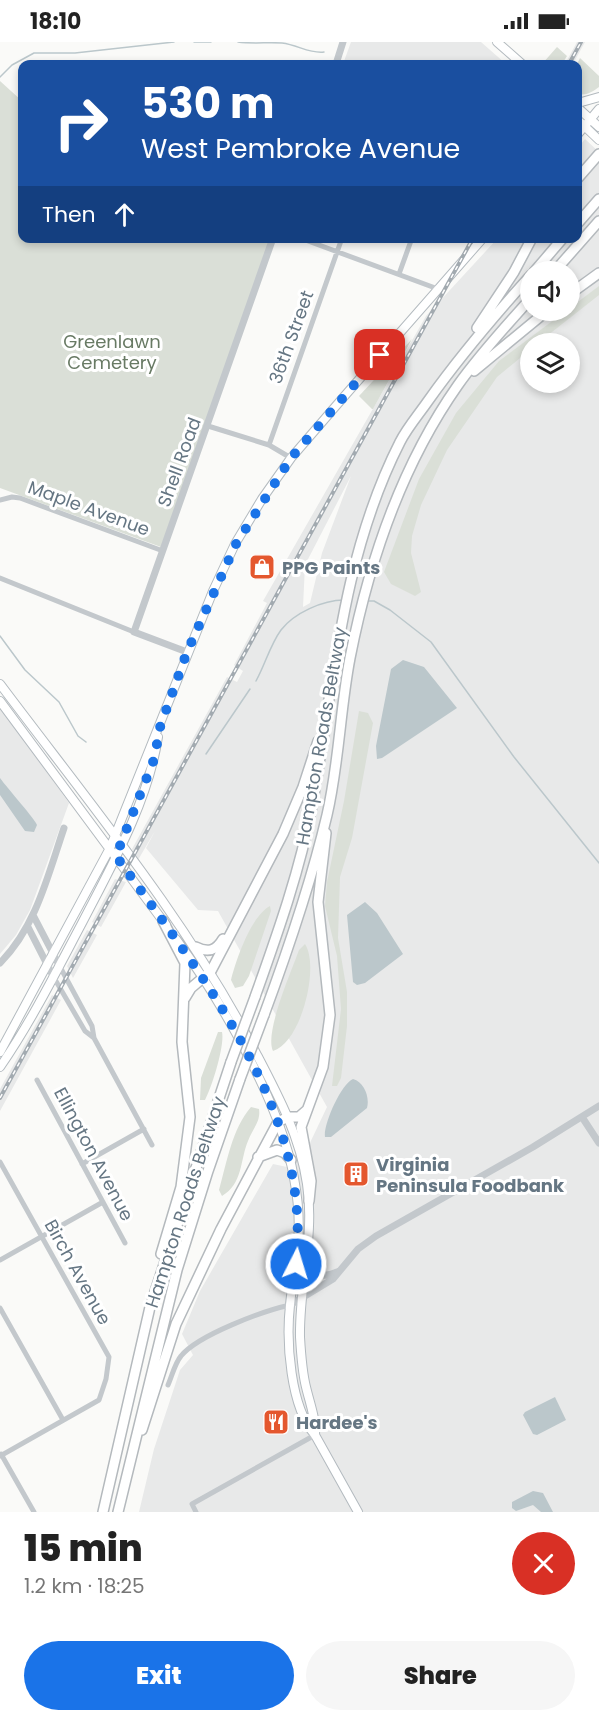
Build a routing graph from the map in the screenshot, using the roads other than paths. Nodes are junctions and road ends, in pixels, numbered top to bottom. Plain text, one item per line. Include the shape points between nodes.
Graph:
1 (344, 42) edge
2 (497, 42) edge
3 (337, 60) edge
4 (517, 60) edge
5 (599, 97) edge
6 (582, 102) edge
7 (599, 109) edge
8 (582, 112) edge
9 (590, 119) junction
10 (584, 126) junction
11 (599, 127) edge
12 (582, 129) edge
13 (599, 140) edge
14 (599, 154) edge
15 (582, 173) edge
16 (599, 199) edge
17 (582, 218) edge
18 (599, 221) edge
19 (582, 240) edge
20 (271, 243) edge
21 (314, 243) edge
22 (341, 243) edge
23 (410, 243) edge
24 (479, 243) edge
25 (529, 243) edge
26 (559, 243) edge
27 (580, 243) edge
28 (338, 252) junction
29 (543, 261) edge
30 (564, 261) edge
31 (599, 273) edge
32 (399, 274) junction
33 (520, 287) edge
34 (580, 287) edge
35 (438, 289) junction
36 (520, 310) edge
37 (534, 321) edge
38 (451, 368) junction
39 (457, 387) junction
40 (208, 426) junction
41 (269, 445) junction
42 (291, 458) junction
43 (2, 499) edge
44 (163, 551) junction
45 (0, 578) edge
46 (134, 632) junction
47 (187, 652) junction
48 (0, 684) edge
49 (0, 701) edge
50 (325, 719) junction
51 (159, 730) junction
52 (327, 815) junction
53 (64, 828) dead end
54 (114, 837) junction
55 (121, 845) junction
56 (110, 848) junction
57 (116, 856) junction
58 (254, 888) junction
59 (33, 915) junction
60 (163, 921) junction
61 (28, 927) junction
62 (196, 947) junction
63 (53, 952) junction
64 (0, 963) edge
65 (47, 964) junction
66 (59, 965) junction
67 (211, 971) junction
68 (53, 976) junction
69 (203, 978) junction
70 (184, 1001) junction
71 (94, 1038) junction
72 (0, 1052) edge
73 (0, 1067) edge
74 (37, 1080) dead end
75 (599, 1106) edge
76 (307, 1110) junction
77 (582, 1117) junction
78 (288, 1118) junction
79 (278, 1122) junction
80 (144, 1130) junction
81 (599, 1143) edge
82 (152, 1144) dead end
83 (258, 1157) junction
84 (291, 1160) junction
85 (0, 1162) edge
86 (82, 1164) junction
87 (309, 1201) junction
88 (103, 1202) junction
89 (41, 1238) junction
90 (125, 1243) dead end
91 (0, 1260) edge
92 (307, 1262) junction
93 (342, 1269) junction
94 (302, 1299) junction
95 (290, 1305) junction
96 (150, 1307) junction
97 (0, 1308) edge
98 (168, 1385) dead end
99 (63, 1420) junction
100 (315, 1436) junction
101 (0, 1454) edge
102 (129, 1466) junction
103 (34, 1512) edge
104 (103, 1512) edge
105 (118, 1512) edge
106 (196, 1512) edge
107 (358, 1512) edge

1 - 3 street
2 - 4 main road
5 - 6 main road
7 - 9 main road
8 - 9 main road
9 - 10 main road
9 - 11 main road
10 - 12 main road
10 - 13 main road
14 - 15 highway
16 - 17 highway
18 - 19 highway
20 - 40 street, Shell Road
21 - 28 street
22 - 28 street, 36th Street
23 - 32 street
24 - 35 main road
25 - 38 highway
26 - 29 highway, Hampton Roads Beltway
27 - 30 highway
28 - 32 street
28 - 41 street, 36th Street
31 - 34 highway
32 - 35 street
33 - 38 highway, Hampton Roads Beltway
35 - 42 main road
36 - 39 highway, Hampton Roads Beltway
37 - 39 highway
38 - 50 highway, Hampton Roads Beltway via 401,441 366,523 340,625
39 - 52 highway, Hampton Roads Beltway via 416,455 369,573
40 - 41 street
40 - 44 street, Shell Road
41 - 42 street
42 - 47 main road via 236,544
43 - 44 street, Maple Avenue via 20,498
44 - 46 street, Shell Road
45 - 46 street
46 - 47 street
47 - 51 main road
48 - 54 main road
49 - 56 main road
50 - 58 highway via 294,808
50 - 96 highway, Hampton Roads Beltway, bridge via 312,807 284,914
51 - 54 main road via 145,755
51 - 55 main road via 155,757
52 - 76 highway via 318,902 328,988 329,1038
52 - 102 highway, Hampton Roads Beltway, bridge via 300,912 177,1270
53 - 59 street
54 - 55 main road
54 - 56 main road
55 - 57 main road
55 - 62 main road
56 - 57 main road
56 - 63 main road
57 - 60 main road
57 - 66 main road
58 - 62 highway via 217,948 207,951
58 - 67 highway
59 - 61 street
59 - 63 street
60 - 69 main road
60 - 70 highway via 184,960
61 - 64 street
61 - 65 street
62 - 67 main road
63 - 65 main road
63 - 66 street
65 - 68 street
65 - 72 main road
66 - 68 main road
66 - 71 street via 92,1026
67 - 69 highway
67 - 78 main road via 269,1075
68 - 71 street via 85,1031
68 - 73 main road
69 - 70 highway via 189,989
69 - 79 main road
70 - 96 highway via 182,1042 189,1090 188,1142 181,1187 164,1240
71 - 80 street
74 - 86 street, Ellington Avenue
75 - 77 street
76 - 78 highway via 299,1117
76 - 87 highway via 300,1134 311,1181
77 - 81 street
77 - 93 street via 376,1236
78 - 79 highway
78 - 87 main road via 300,1152
79 - 83 highway
79 - 84 main road
80 - 82 street
80 - 86 street
83 - 84 highway via 277,1150
83 - 102 highway via 176,1324
84 - 95 main road via 299,1232
85 - 89 street, Birch Avenue
86 - 88 street, Ellington Avenue
87 - 92 main road
88 - 89 street
88 - 90 street, Ellington Avenue
89 - 91 street
89 - 99 street, Birch Avenue via 109,1357 99,1400
92 - 93 street via 311,1270 322,1276
92 - 94 main road
93 - 94 street
94 - 95 street
94 - 100 main road via 301,1355 316,1422
95 - 98 street via 248,1317 191,1348 181,1355
95 - 100 main road via 294,1384 307,1426
96 - 104 highway, Hampton Roads Beltway
97 - 99 street
99 - 101 street
100 - 106 street via 192,1504
100 - 107 main road
101 - 103 street
102 - 105 highway, Hampton Roads Beltway

